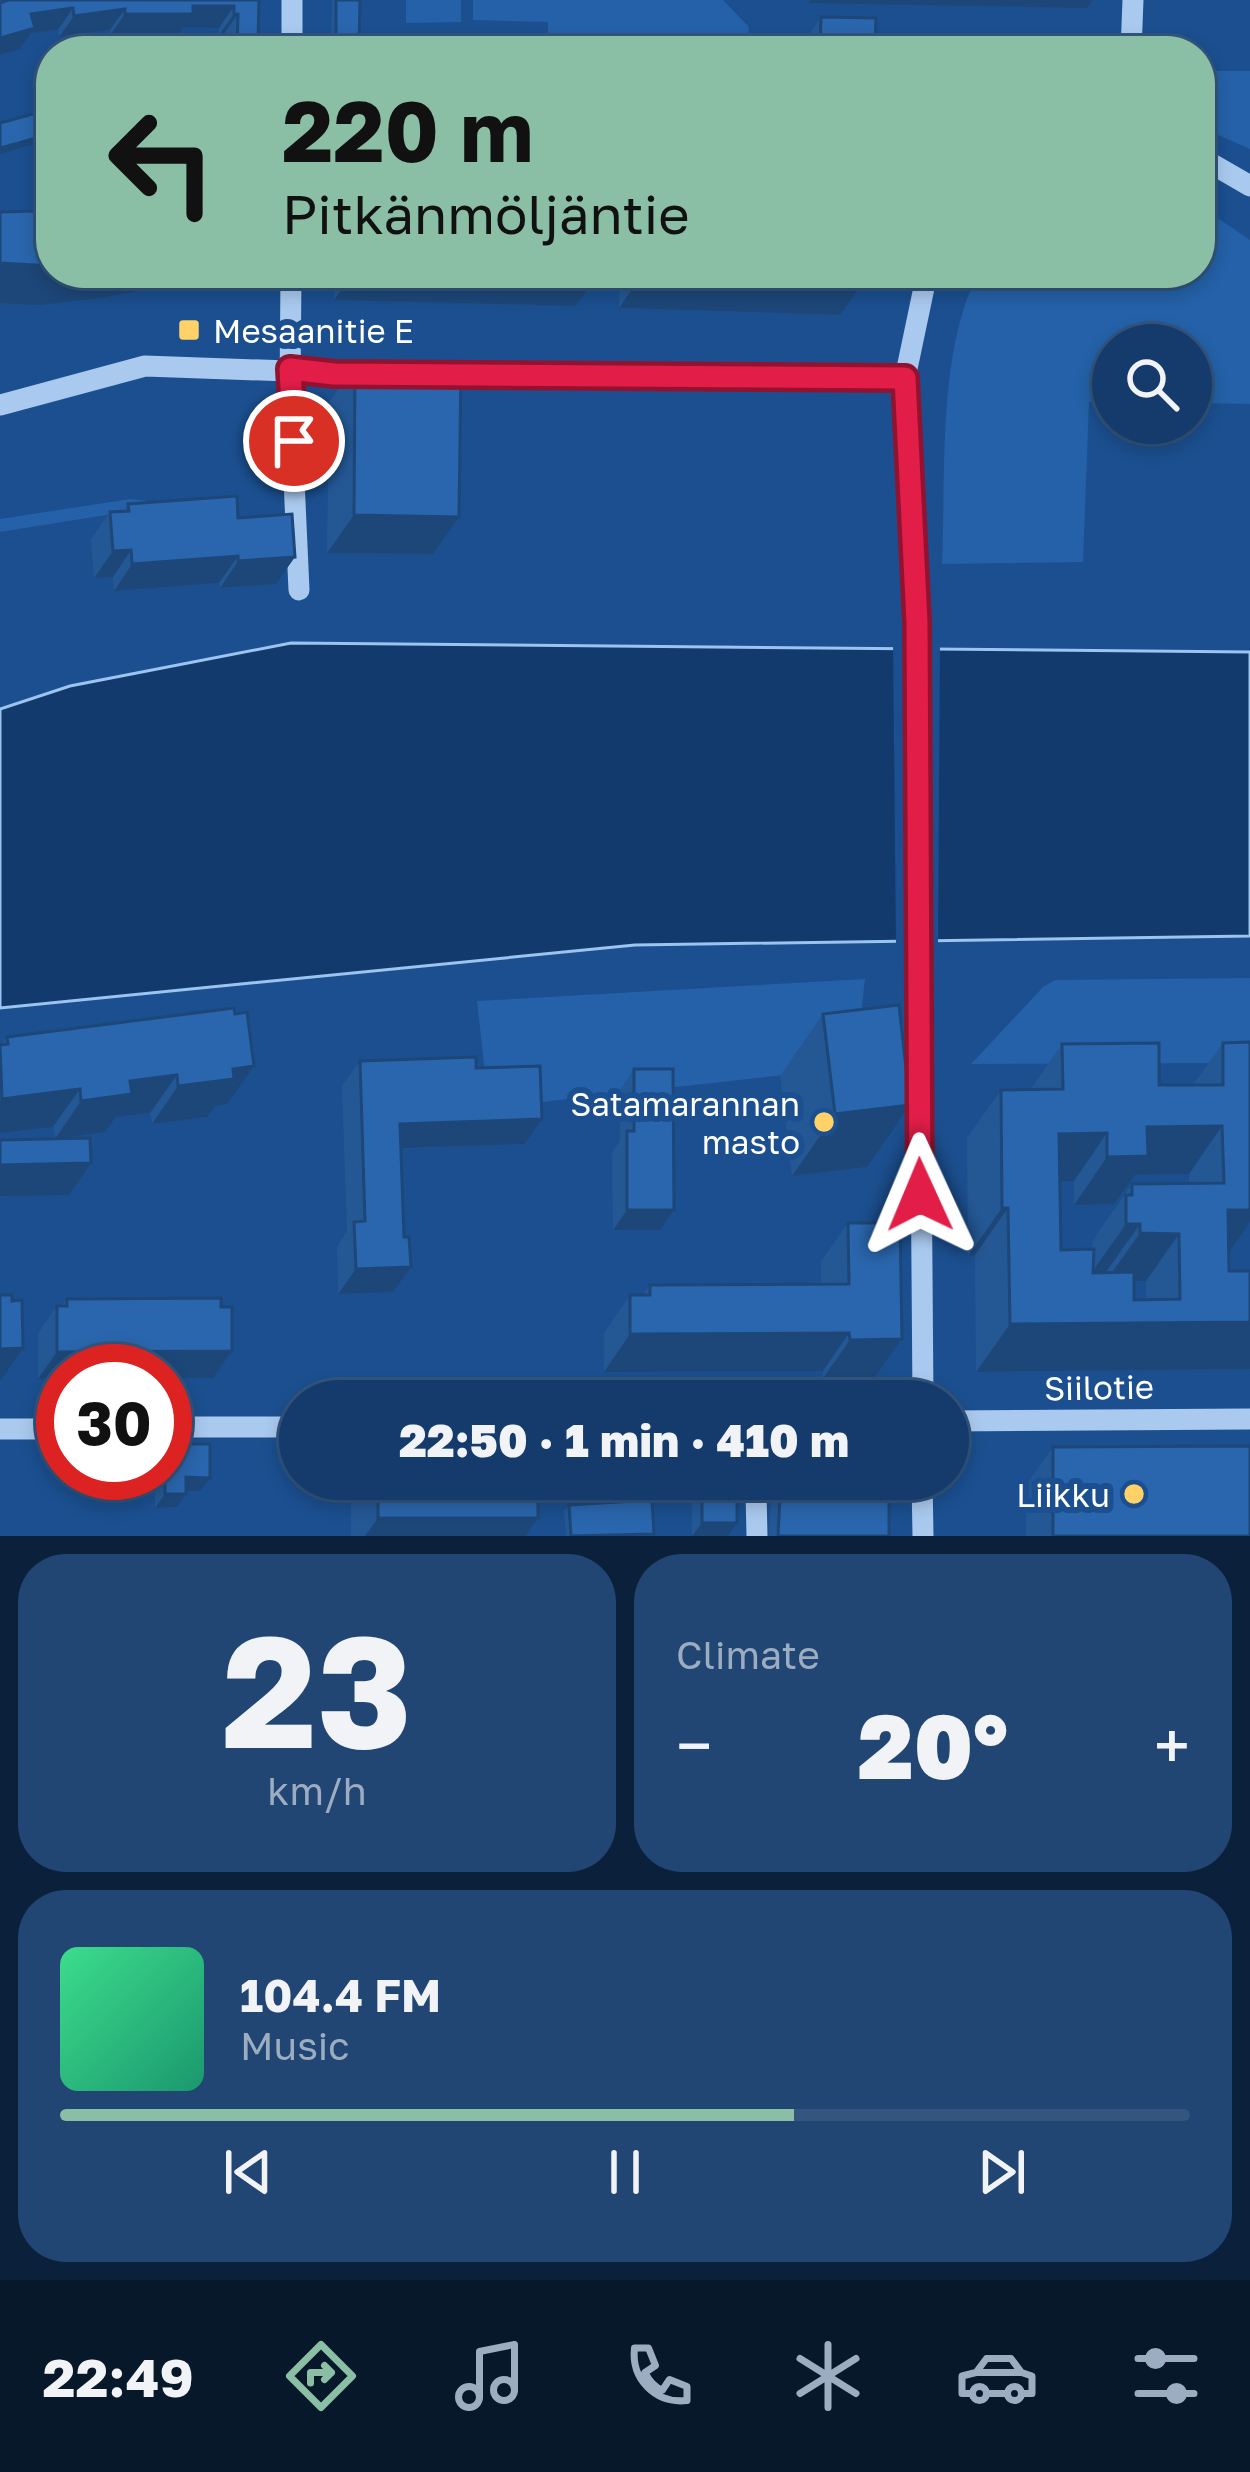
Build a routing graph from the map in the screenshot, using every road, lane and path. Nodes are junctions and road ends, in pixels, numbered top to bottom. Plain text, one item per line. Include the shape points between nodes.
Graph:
1 (292, 0) edge
2 (1133, 0) edge
3 (292, 36) edge
4 (1132, 36) edge
5 (1215, 166) edge
6 (1250, 186) edge
7 (291, 288) edge
8 (925, 288) edge
9 (290, 369) junction
10 (905, 378) junction
11 (0, 405) edge
12 (268, 441) dead end
13 (294, 441) junction
14 (299, 590) dead end
15 (922, 1380) edge
16 (1250, 1418) edge
17 (969, 1421) edge
18 (192, 1427) edge
19 (279, 1427) edge
20 (0, 1429) edge
21 (36, 1429) edge
22 (756, 1500) edge
23 (922, 1500) edge
24 (757, 1536) edge
25 (923, 1536) edge

1 - 3 street
2 - 4 street
5 - 6 street
7 - 9 street
8 - 10 street
9 - 10 street
9 - 11 street via 145,366
9 - 13 street
10 - 15 street via 917,622
12 - 13 street
13 - 14 street
16 - 17 street, Siilotie
18 - 19 street
20 - 21 street
22 - 24 street
23 - 25 street

